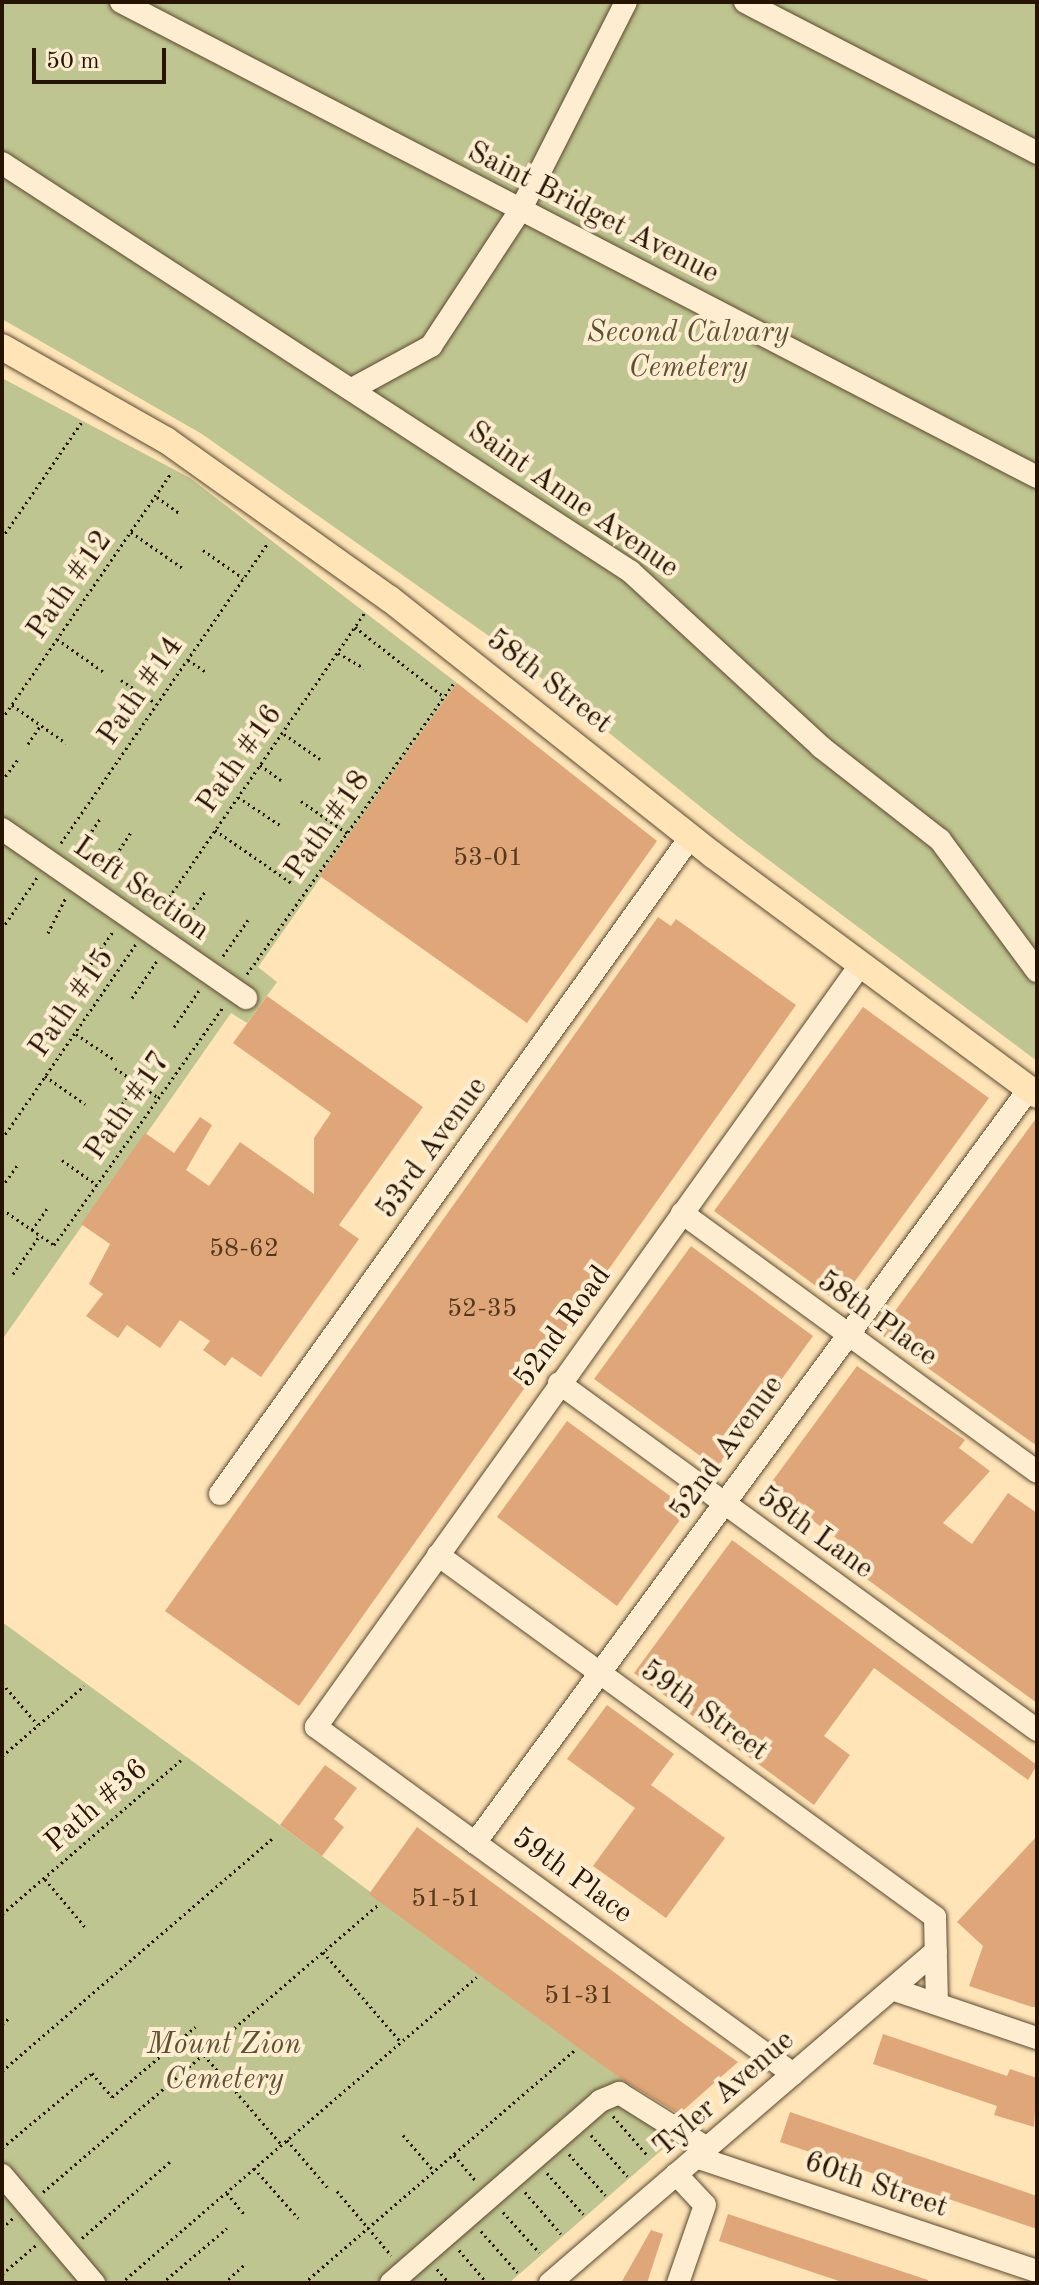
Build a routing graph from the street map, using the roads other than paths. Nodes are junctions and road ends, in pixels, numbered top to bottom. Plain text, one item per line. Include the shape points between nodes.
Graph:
1 (121, 2) edge
2 (626, 2) edge
3 (745, 2) edge
4 (1037, 153) edge
5 (2, 163) edge
6 (521, 209) junction
7 (2, 347) edge
8 (354, 388) junction
9 (1037, 477) edge
10 (2, 829) edge
11 (691, 836) junction
12 (861, 964) junction
13 (1037, 971) edge
14 (241, 994) road end
15 (1033, 1092) edge
16 (682, 1213) junction
17 (847, 1335) junction
18 (559, 1383) junction
19 (1037, 1472) edge
20 (220, 1494) dead end
21 (723, 1504) junction
22 (438, 1555) junction
23 (600, 1674) junction
24 (316, 1727) joint
25 (1037, 1730) edge
26 (475, 1843) junction
27 (936, 1951) junction
28 (892, 1989) junction
29 (937, 2004) junction
30 (1037, 2038) edge
31 (793, 2074) junction
32 (702, 2152) junction
33 (676, 2174) junction
34 (2, 2175) edge
35 (1037, 2271) edge
36 (397, 2277) edge
37 (94, 2283) edge
38 (550, 2283) edge
39 (678, 2283) edge

1 - 6 street, Saint Bridget Avenue
2 - 6 street
3 - 4 street
5 - 8 street, Saint Anne Avenue
6 - 8 street via 428,350
6 - 9 street, Saint Bridget Avenue
7 - 11 main road, 58th Street via 166,440 249,497
8 - 13 street, Saint Anne Avenue via 667,601 813,740 940,840
10 - 14 street, Left Section
11 - 12 main road, 58th Street
11 - 20 street, 53rd Avenue
12 - 15 main road, 58th Street
12 - 16 street, 52nd Road
15 - 17 street, 52nd Avenue
16 - 17 street, 58th Place
16 - 18 street, 52nd Road
17 - 19 street, 58th Place
17 - 21 street, 52nd Avenue
18 - 21 street, 58th Lane
18 - 22 street, 52nd Road
21 - 23 street, 52nd Avenue
21 - 25 street, 58th Lane
22 - 23 street, 59th Street
22 - 24 street, 52nd Road
23 - 26 street, 52nd Avenue
23 - 27 street, 59th Street via 935,1917
24 - 26 street, 59th Place
26 - 31 street, 59th Place
27 - 28 street, Tyler Avenue
27 - 29 street
28 - 29 street
28 - 31 street, Tyler Avenue
29 - 30 street
31 - 32 street, Tyler Avenue
32 - 33 street, Tyler Avenue
32 - 35 street, 60th Street
32 - 36 street, 60th Street via 636,2098 619,2093 600,2101
33 - 38 street, Tyler Avenue
33 - 39 street via 705,2205
34 - 37 street

